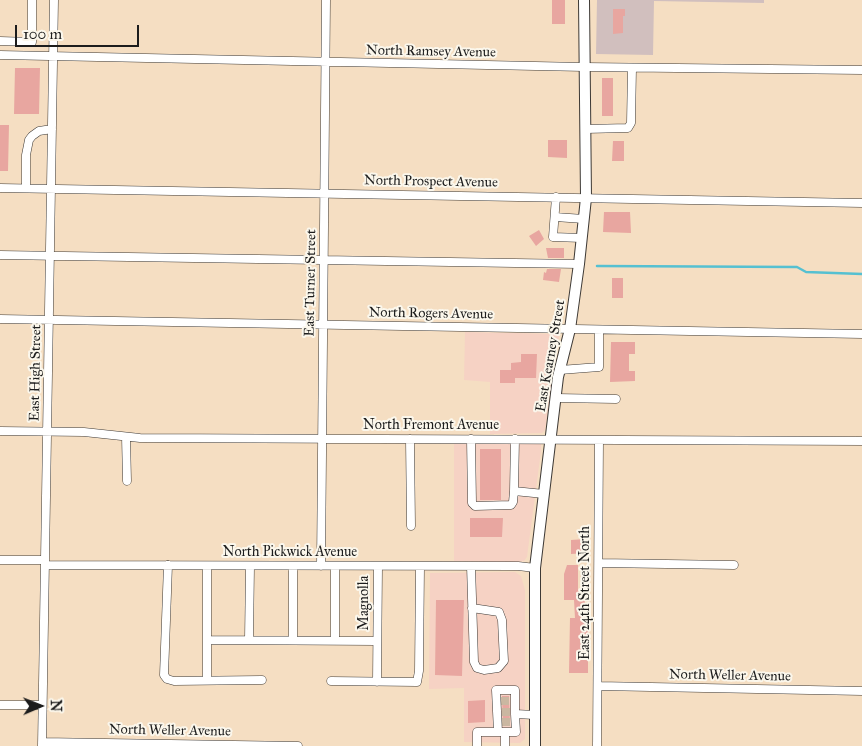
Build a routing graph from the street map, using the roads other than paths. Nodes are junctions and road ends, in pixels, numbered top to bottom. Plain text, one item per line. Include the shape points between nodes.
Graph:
1 (32, 0) edge
2 (54, 0) edge
3 (326, 0) edge
4 (584, 0) edge
5 (0, 41) edge
6 (0, 55) edge
7 (53, 55) junction
8 (326, 62) junction
9 (584, 67) junction
10 (632, 68) junction
11 (862, 70) edge
12 (52, 129) junction
13 (585, 129) junction
14 (0, 188) edge
15 (26, 188) junction
16 (50, 188) junction
17 (325, 192) junction
18 (556, 197) junction
19 (586, 198) junction
20 (862, 203) edge
21 (554, 217) junction
22 (584, 219) junction
23 (582, 238) junction
24 (0, 254) edge
25 (49, 255) junction
26 (324, 259) junction
27 (580, 264) junction
28 (0, 319) edge
29 (49, 320) junction
30 (322, 324) junction
31 (570, 329) junction
32 (599, 330) junction
33 (862, 334) edge
34 (560, 370) junction
35 (556, 398) junction
36 (616, 399) dead end
37 (0, 431) edge
38 (48, 431) junction
39 (126, 437) junction
40 (323, 438) junction
41 (410, 439) junction
42 (471, 439) junction
43 (515, 439) junction
44 (552, 439) junction
45 (599, 440) junction
46 (862, 441) edge
47 (127, 481) dead end
48 (514, 492) junction
49 (544, 494) junction
50 (410, 526) dead end
51 (0, 560) edge
52 (45, 562) junction
53 (599, 563) junction
54 (168, 565) junction
55 (734, 565) dead end
56 (207, 566) junction
57 (250, 566) junction
58 (293, 566) junction
59 (321, 566) junction
60 (335, 566) junction
61 (378, 566) junction
62 (420, 566) junction
63 (471, 566) junction
64 (535, 568) junction
65 (472, 608) junction
66 (207, 640) junction
67 (249, 640) junction
68 (293, 640) junction
69 (336, 640) junction
70 (377, 641) junction
71 (207, 680) junction
72 (262, 680) dead end
73 (331, 681) dead end
74 (377, 682) junction
75 (598, 686) junction
76 (862, 691) edge
77 (0, 705) edge
78 (42, 705) junction
79 (535, 715) junction
80 (514, 717) junction
81 (501, 732) junction
82 (42, 744) edge
83 (298, 746) edge
84 (477, 746) edge
85 (505, 746) edge
86 (535, 746) edge
87 (597, 746) edge

1 - 5 street via 32,42
2 - 7 street, East High Street
3 - 8 street, East Turner Street
4 - 9 main road, East Kearney Street
6 - 7 street, North Ramsey Avenue
7 - 8 street, North Ramsey Avenue
7 - 12 street, East High Street
8 - 9 street, North Ramsey Avenue
8 - 17 street, East Turner Street
9 - 10 street, North Ramsey Avenue
9 - 13 main road, East Kearney Street
10 - 11 street, North Ramsey Avenue
10 - 13 street via 631,123 628,128
12 - 15 street via 39,131 29,140
12 - 16 street, East High Street
13 - 19 main road, East Kearney Street
14 - 15 street, North Prospect Avenue
15 - 16 street, North Prospect Avenue
16 - 17 street, North Prospect Avenue
16 - 25 street, East High Street
17 - 18 street, North Prospect Avenue
17 - 26 street, East Turner Street
18 - 19 street, North Prospect Avenue
18 - 21 street
19 - 20 street, North Prospect Avenue
19 - 22 main road, East Kearney Street
21 - 22 street
21 - 23 street via 553,237
22 - 23 main road, East Kearney Street
23 - 27 main road, East Kearney Street
24 - 25 street
25 - 26 street
25 - 29 street, East High Street
26 - 27 street
26 - 30 street, East Turner Street
27 - 31 main road, East Kearney Street
28 - 29 street, North Rogers Avenue
29 - 30 street, North Rogers Avenue
29 - 38 street, East High Street
30 - 31 street, North Rogers Avenue
30 - 40 street, East Turner Street
31 - 32 street, North Rogers Avenue
31 - 34 main road, East Kearney Street
32 - 33 street, North Rogers Avenue
32 - 34 street via 599,367
34 - 35 main road, East Kearney Street
35 - 36 street
35 - 44 main road, East Kearney Street
37 - 38 street, North Fremont Avenue
38 - 39 street, North Fremont Avenue
38 - 52 street, East High Street
39 - 40 street, North Fremont Avenue
39 - 47 street
40 - 41 street, North Fremont Avenue
40 - 59 street, East Turner Street
41 - 42 street, North Fremont Avenue
41 - 50 street
42 - 43 street, North Fremont Avenue
42 - 48 street via 472,503 481,507 511,505
43 - 44 street, North Fremont Avenue
43 - 48 street
44 - 45 street, North Fremont Avenue
44 - 49 main road, East Kearney Street
45 - 46 street, North Fremont Avenue
45 - 53 street, East 24th Street North
48 - 49 street
49 - 64 main road, East Kearney Street
51 - 52 street, North Pickwick Avenue
52 - 54 street, North Pickwick Avenue
52 - 78 street, East High Street
53 - 55 street
53 - 75 street, East 24th Street North
54 - 56 street, North Pickwick Avenue
54 - 71 street via 164,675 174,681
56 - 57 street, North Pickwick Avenue
56 - 66 street
57 - 58 street, North Pickwick Avenue
57 - 67 street
58 - 59 street, North Pickwick Avenue
58 - 68 street
59 - 60 street, North Pickwick Avenue
60 - 61 street, North Pickwick Avenue
60 - 69 street
61 - 62 street, North Pickwick Avenue
61 - 70 street, Magnolla
62 - 63 street, North Pickwick Avenue
62 - 74 street via 417,682
63 - 64 street, North Pickwick Avenue
63 - 65 street
64 - 79 main road, East Kearney Street
65 - 65 street via 474,662 477,668 484,670 498,668 504,661 499,612
66 - 67 street
66 - 71 street
67 - 68 street
68 - 69 street
69 - 70 street
70 - 74 street, Magnolla
71 - 72 street
73 - 74 street
75 - 76 street, North Weller Avenue
75 - 87 street, East 24th Street North
77 - 78 street
78 - 82 street, East High Street
79 - 80 street
79 - 86 main road, East Kearney Street
80 - 81 street via 516,732
80 - 81 street via 515,690 496,690
81 - 84 street via 477,732
81 - 85 street
82 - 83 street, North Weller Avenue

